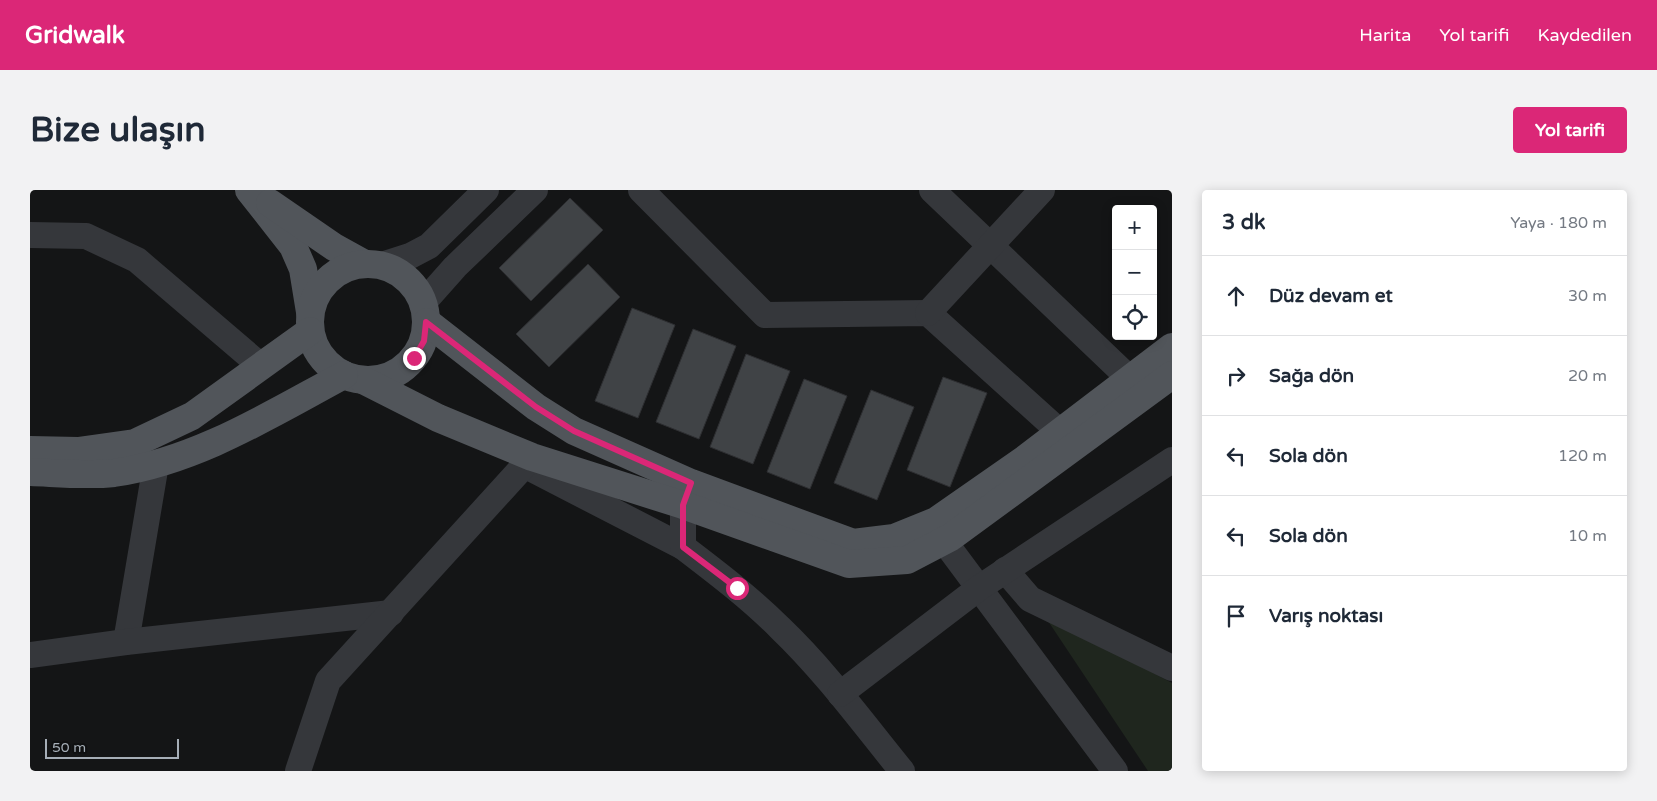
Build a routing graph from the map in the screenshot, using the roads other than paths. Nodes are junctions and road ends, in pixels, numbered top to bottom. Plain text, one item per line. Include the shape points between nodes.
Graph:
1 (250, 190) edge
2 (486, 190) edge
3 (534, 190) edge
4 (641, 190) edge
5 (932, 190) edge
6 (1042, 190) edge
7 (30, 235) edge
8 (990, 246) junction
9 (372, 264) junction
10 (425, 312) junction
11 (928, 313) junction
12 (310, 322) junction
13 (1172, 347) edge
14 (261, 366) junction
15 (1172, 375) edge
16 (354, 378) junction
17 (1130, 379) junction
18 (1060, 432) junction
19 (30, 450) edge
20 (528, 461) junction
21 (1171, 462) edge
22 (156, 464) junction
23 (30, 472) edge
24 (687, 494) junction
25 (944, 541) junction
26 (683, 547) junction
27 (1005, 570) junction
28 (979, 588) junction
29 (391, 613) junction
30 (126, 642) junction
31 (30, 655) edge
32 (1172, 668) edge
33 (840, 694) junction
34 (298, 771) edge
35 (902, 771) edge
36 (1115, 771) edge

1 - 9 main road via 334,247
1 - 12 main road via 293,246 303,269
2 - 9 street via 429,246 410,256
3 - 10 street via 455,267
4 - 11 street via 765,314
5 - 8 street
6 - 8 street
7 - 14 street via 86,236 137,260
8 - 11 street
8 - 17 street
9 - 10 main road via 400,272 414,285
9 - 12 main road via 344,268 328,278 316,294
10 - 16 main road via 424,341 414,358 400,371 382,379
10 - 24 main road via 536,407
11 - 18 street
12 - 14 main road
12 - 16 main road via 316,350 328,365
13 - 17 main road
14 - 19 main road via 192,416 134,443 78,450
15 - 25 main road
16 - 20 main road
16 - 22 main road via 200,450
17 - 18 main road
18 - 24 main road via 936,521 894,538 853,543
20 - 24 main road
20 - 26 street
20 - 29 street
21 - 27 street
22 - 23 main road via 112,473
22 - 30 street
24 - 25 main road via 849,564 907,560
24 - 26 street
25 - 28 street
26 - 33 street via 737,588 782,629
27 - 28 street
27 - 32 street via 1030,599
28 - 33 street
28 - 36 street
29 - 30 street
29 - 34 street via 328,681
30 - 31 street
33 - 35 street

